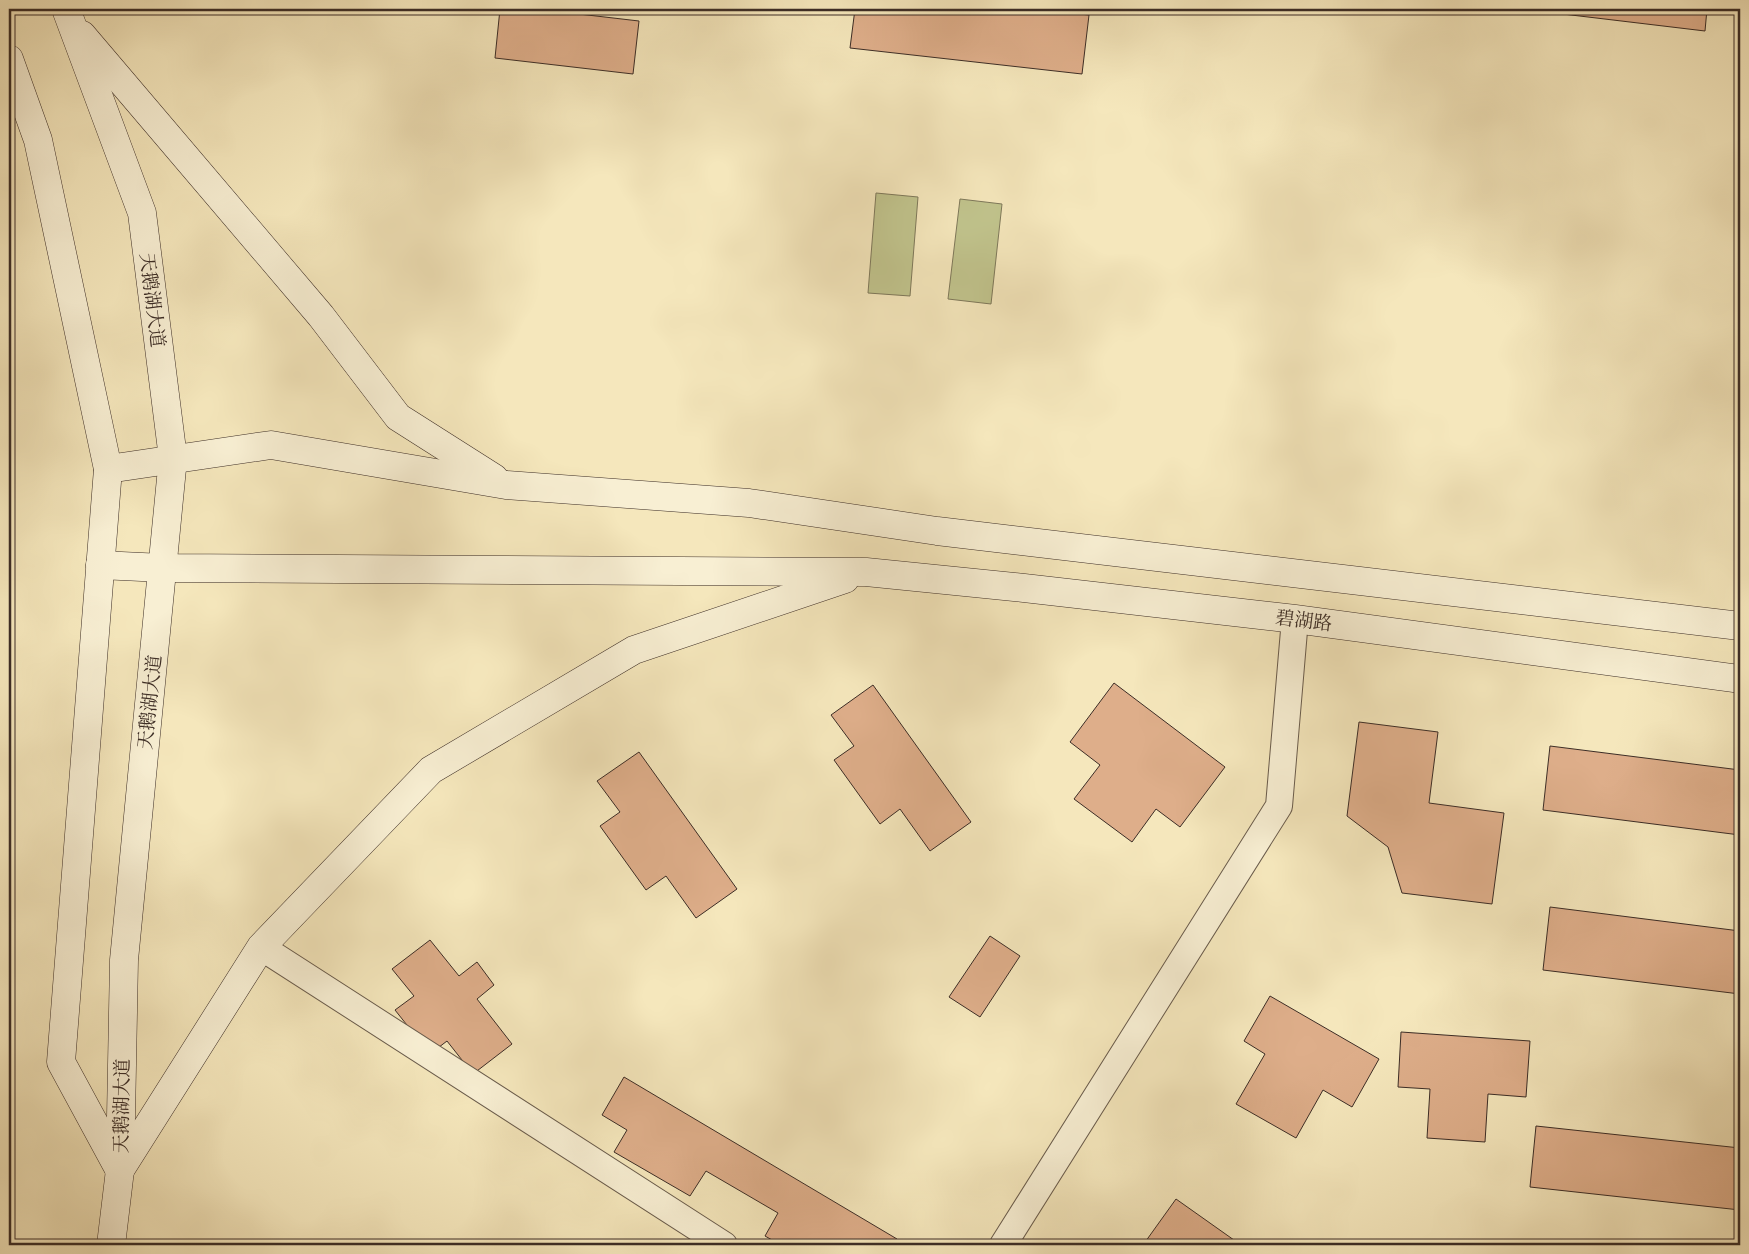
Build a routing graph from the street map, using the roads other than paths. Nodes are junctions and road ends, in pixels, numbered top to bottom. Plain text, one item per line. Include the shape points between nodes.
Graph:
1 (68, 15) edge
2 (9, 59) edge
3 (174, 458) junction
4 (108, 469) junction
5 (506, 485) junction
6 (100, 565) junction
7 (163, 568) junction
8 (866, 572) junction
9 (1295, 619) junction
10 (1740, 626) edge
11 (1740, 679) edge
12 (260, 947) junction
13 (120, 1170) junction
14 (111, 1245) edge
15 (724, 1245) edge
16 (1003, 1245) edge

1 - 3 main road, 天鹅湖大道 via 142,213
1 - 5 main road via 321,316 398,417
2 - 4 main road, 天鹅湖大道 via 38,140
3 - 4 main road
3 - 5 main road via 271,444
3 - 7 main road, 天鹅湖大道
4 - 6 main road, 天鹅湖大道
5 - 10 main road via 749,503 937,531
6 - 7 main road, 碧湖路
6 - 13 main road, 天鹅湖大道 via 61,1062
7 - 8 main road, 碧湖路
7 - 13 main road, 天鹅湖大道 via 124,960
8 - 9 main road, 碧湖路
8 - 12 main road via 634,650 431,770
9 - 11 main road, 碧湖路
9 - 16 street via 1279,806
12 - 13 main road
12 - 15 street
13 - 14 main road

